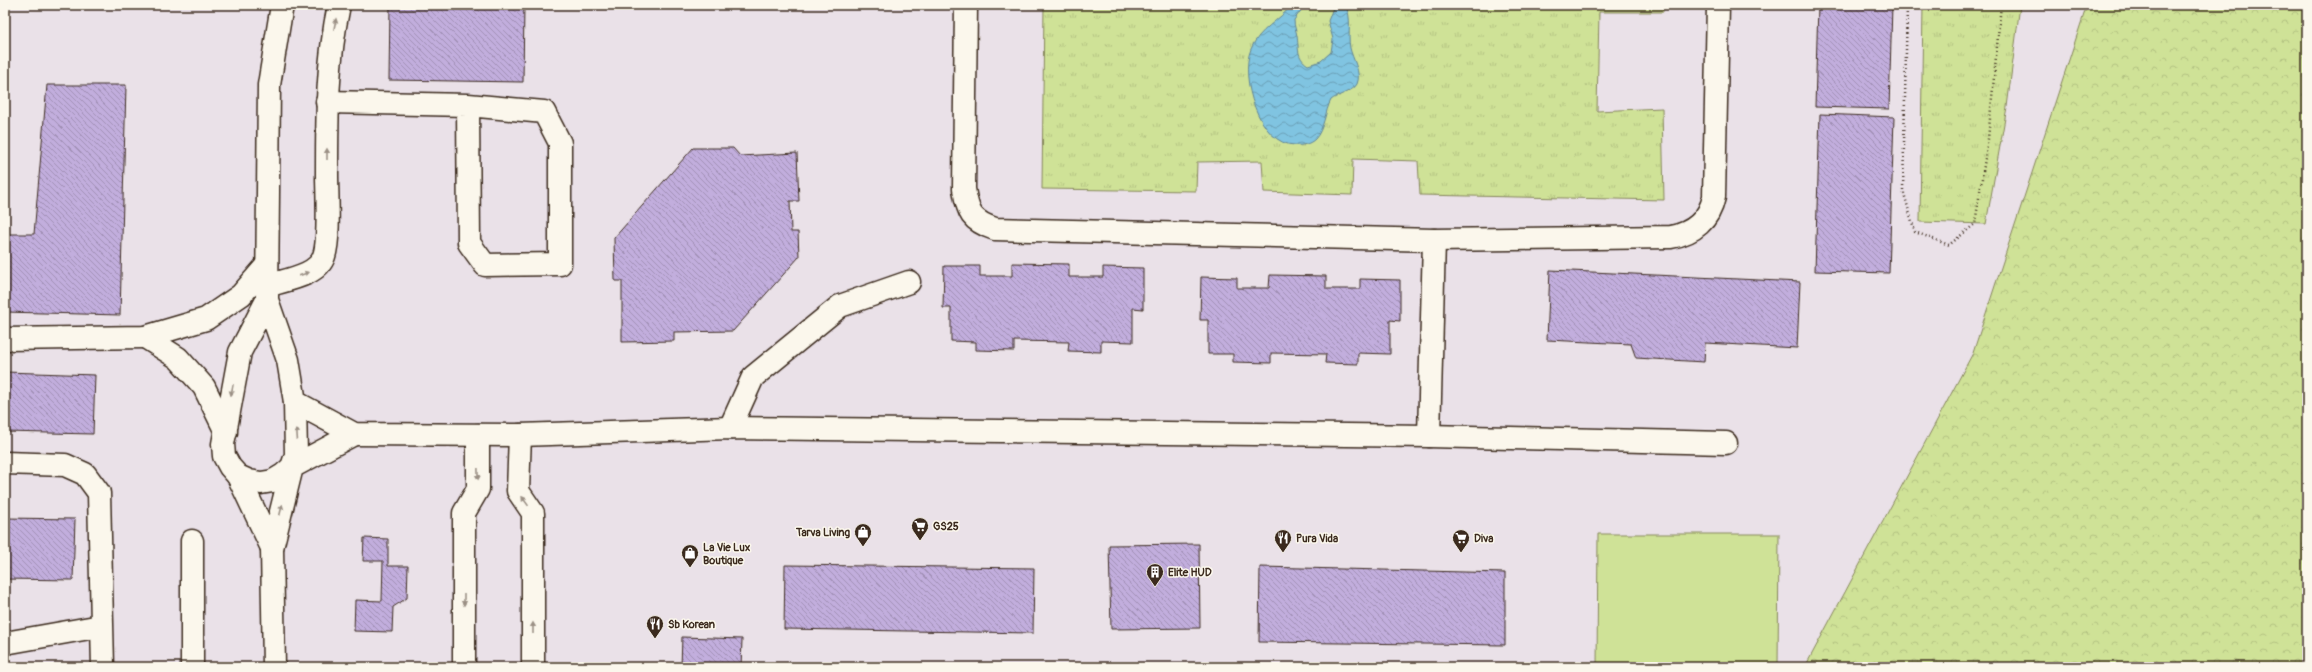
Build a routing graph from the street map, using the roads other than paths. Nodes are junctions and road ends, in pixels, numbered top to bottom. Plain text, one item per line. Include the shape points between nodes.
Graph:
1 (282, 5) edge
2 (339, 5) edge
3 (966, 5) edge
4 (1718, 5) edge
5 (327, 102) junction
6 (468, 104) junction
7 (1434, 240) junction
8 (909, 282) dead end
9 (267, 284) junction
10 (145, 337) junction
11 (5, 339) edge
12 (240, 352) junction
13 (288, 360) junction
14 (294, 402) junction
15 (730, 428) junction
16 (226, 432) junction
17 (354, 434) junction
18 (478, 435) junction
19 (520, 435) junction
20 (1429, 436) junction
21 (1726, 443) dead end
22 (5, 463) edge
23 (292, 466) junction
24 (238, 476) junction
25 (192, 541) dead end
26 (272, 548) junction
27 (101, 626) junction
28 (5, 643) edge
29 (103, 667) edge
30 (192, 667) edge
31 (274, 667) edge
32 (464, 667) edge
33 (533, 667) edge

1 - 9 street via 269,85
5 -> 2 street via 331,48
3 - 7 street via 964,189 968,211 981,224 995,229
4 - 7 street via 1714,197 1712,207 1700,225 1671,237
5 - 6 street
9 -> 5 street via 312,271 324,257 327,228
6 - 6 street via 470,243 485,265 560,264 560,143 544,112
7 - 20 street
8 - 15 street via 834,310 753,378
9 - 10 street via 241,295 206,319
9 - 12 street
9 - 13 street
10 - 11 street
10 - 16 street via 178,358 204,387
12 - 13 street via 252,342 264,342 276,346
12 -> 16 street
13 - 14 street
14 - 17 street
23 -> 14 street via 297,443
15 - 19 street
15 - 20 street
16 - 24 street via 224,456
17 - 18 street
17 - 23 street
18 - 19 street
18 -> 32 street via 478,489 464,513
33 -> 19 street via 533,513 518,491
20 - 21 street
22 - 27 street via 65,464 85,474 99,493
23 - 24 street via 273,481 261,483
26 -> 23 street
24 - 26 street
25 - 30 street
26 - 31 street
27 - 28 street
27 - 29 street

